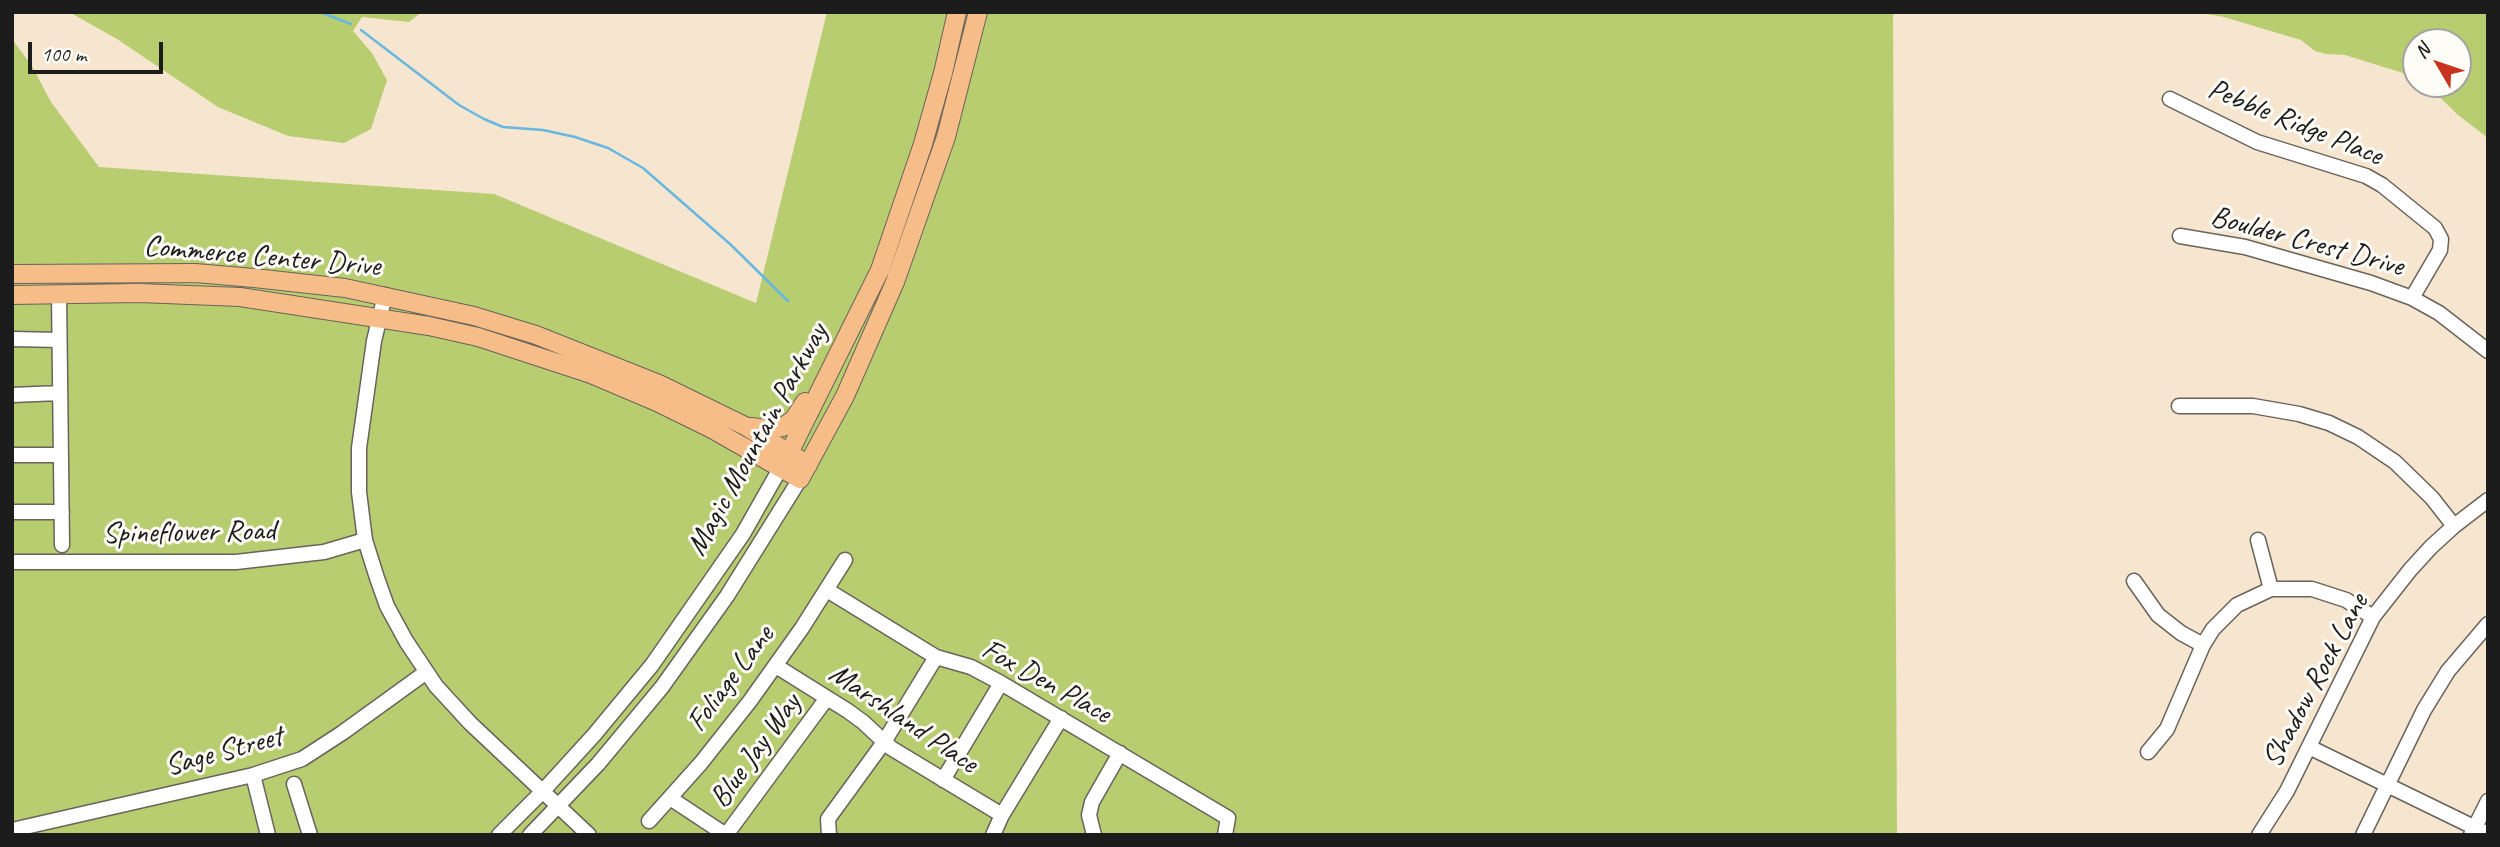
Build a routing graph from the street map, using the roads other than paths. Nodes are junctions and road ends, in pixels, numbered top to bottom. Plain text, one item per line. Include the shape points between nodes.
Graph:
1 (957, 12) edge
2 (978, 12) edge
3 (2170, 99) dead end
4 (2180, 236) dead end
5 (12, 274) edge
6 (59, 294) junction
7 (12, 295) edge
8 (385, 295) junction
9 (2412, 298) junction
10 (380, 317) junction
11 (12, 340) edge
12 (59, 340) junction
13 (2488, 351) edge
14 (830, 374) junction
15 (60, 393) junction
16 (12, 395) edge
17 (2179, 406) dead end
18 (747, 427) junction
19 (12, 455) edge
20 (61, 455) junction
21 (785, 460) junction
22 (804, 472) junction
23 (2488, 500) edge
24 (12, 512) edge
25 (62, 512) junction
26 (2454, 526) junction
27 (365, 540) junction
28 (2258, 540) dead end
29 (62, 545) dead end
30 (845, 560) dead end
31 (12, 562) edge
32 (2134, 581) dead end
33 (2271, 589) junction
34 (827, 590) junction
35 (2373, 617) junction
36 (2488, 624) edge
37 (2203, 645) junction
38 (936, 657) junction
39 (776, 666) junction
40 (425, 673) junction
41 (1001, 682) junction
42 (827, 698) junction
43 (1061, 718) junction
44 (884, 742) junction
45 (2309, 747) junction
46 (2148, 752) dead end
47 (1120, 754) junction
48 (253, 775) junction
49 (943, 780) junction
50 (294, 784) dead end
51 (2386, 786) junction
52 (542, 792) junction
53 (670, 798) junction
54 (2488, 801) edge
55 (558, 807) junction
56 (1002, 815) junction
57 (649, 821) dead end
58 (12, 830) edge
59 (1225, 832) edge
60 (2478, 832) edge
61 (268, 835) edge
62 (310, 835) edge
63 (499, 835) edge
64 (530, 835) edge
65 (589, 835) edge
66 (726, 835) edge
67 (829, 835) edge
68 (993, 835) edge
69 (1094, 835) edge
70 (2259, 835) edge
71 (2363, 835) edge

1 - 14 main road, Magic Mountain Parkway via 897,221 873,286
2 - 22 main road, Magic Mountain Parkway via 949,126 899,273 851,384
3 - 9 street, Pebble Ridge Place via 2257,142 2367,176 2435,228 2440,250
4 - 9 street, Boulder Crest Drive via 2245,247
5 - 8 main road, Commerce Center Drive via 195,273
6 - 7 main road, Commerce Center Drive
6 - 10 main road, Commerce Center Drive via 240,296
6 - 12 street
8 - 10 street
8 - 18 main road, Commerce Center Drive via 536,335 647,379
9 - 13 street, Boulder Crest Drive
10 - 21 main road, Commerce Center Drive via 478,337 591,374
10 - 27 street via 359,447
11 - 12 street
12 - 15 street
14 - 18 main road via 810,392 788,424 776,429
14 - 21 main road, Magic Mountain Parkway
15 - 16 street
15 - 20 street
17 - 26 street via 2253,406 2329,423 2395,462
18 - 21 main road, Commerce Center Drive
19 - 20 street
20 - 25 street
21 - 22 main road, Commerce Center Drive
21 - 52 street, Magic Mountain Parkway via 743,534 677,630
22 - 55 street, Magic Mountain Parkway via 678,667
23 - 26 street, Shadow Rock Lane
24 - 25 street
25 - 29 street
26 - 35 street, Shadow Rock Lane via 2410,569
27 - 31 street, Spineflower Road via 324,552 236,562
27 - 40 street via 387,606
28 - 33 street
30 - 34 street, Foliage Lane
32 - 37 street via 2158,615
33 - 35 street via 2328,592
33 - 37 street via 2237,605
34 - 38 street, Fox Den Place
34 - 39 street, Foliage Lane
35 - 45 street, Shadow Rock Lane
36 - 51 street via 2448,670
37 - 46 street via 2167,729
38 - 41 street, Fox Den Place
38 - 44 street
39 - 42 street, Marshland Place
39 - 53 street, Foliage Lane
40 - 48 street, Sage Street via 319,750
40 - 52 street
41 - 43 street, Fox Den Place
41 - 49 street
42 - 44 street, Marshland Place
42 - 66 street, Blue Jay Way
43 - 47 street, Fox Den Place
43 - 56 street
44 - 49 street, Marshland Place
44 - 67 street via 828,818
45 - 51 street
45 - 70 street, Shadow Rock Lane
47 - 59 street, Fox Den Place via 1228,818
47 - 69 street via 1092,802 1089,816
48 - 58 street, Sage Street
48 - 61 street
49 - 56 street, Marshland Place
50 - 62 street
51 - 60 street
51 - 71 street
52 - 55 street
52 - 63 street, Magic Mountain Parkway
53 - 57 street, Foliage Lane
53 - 66 street
54 - 60 street
55 - 64 street, Magic Mountain Parkway
55 - 65 street
56 - 68 street

